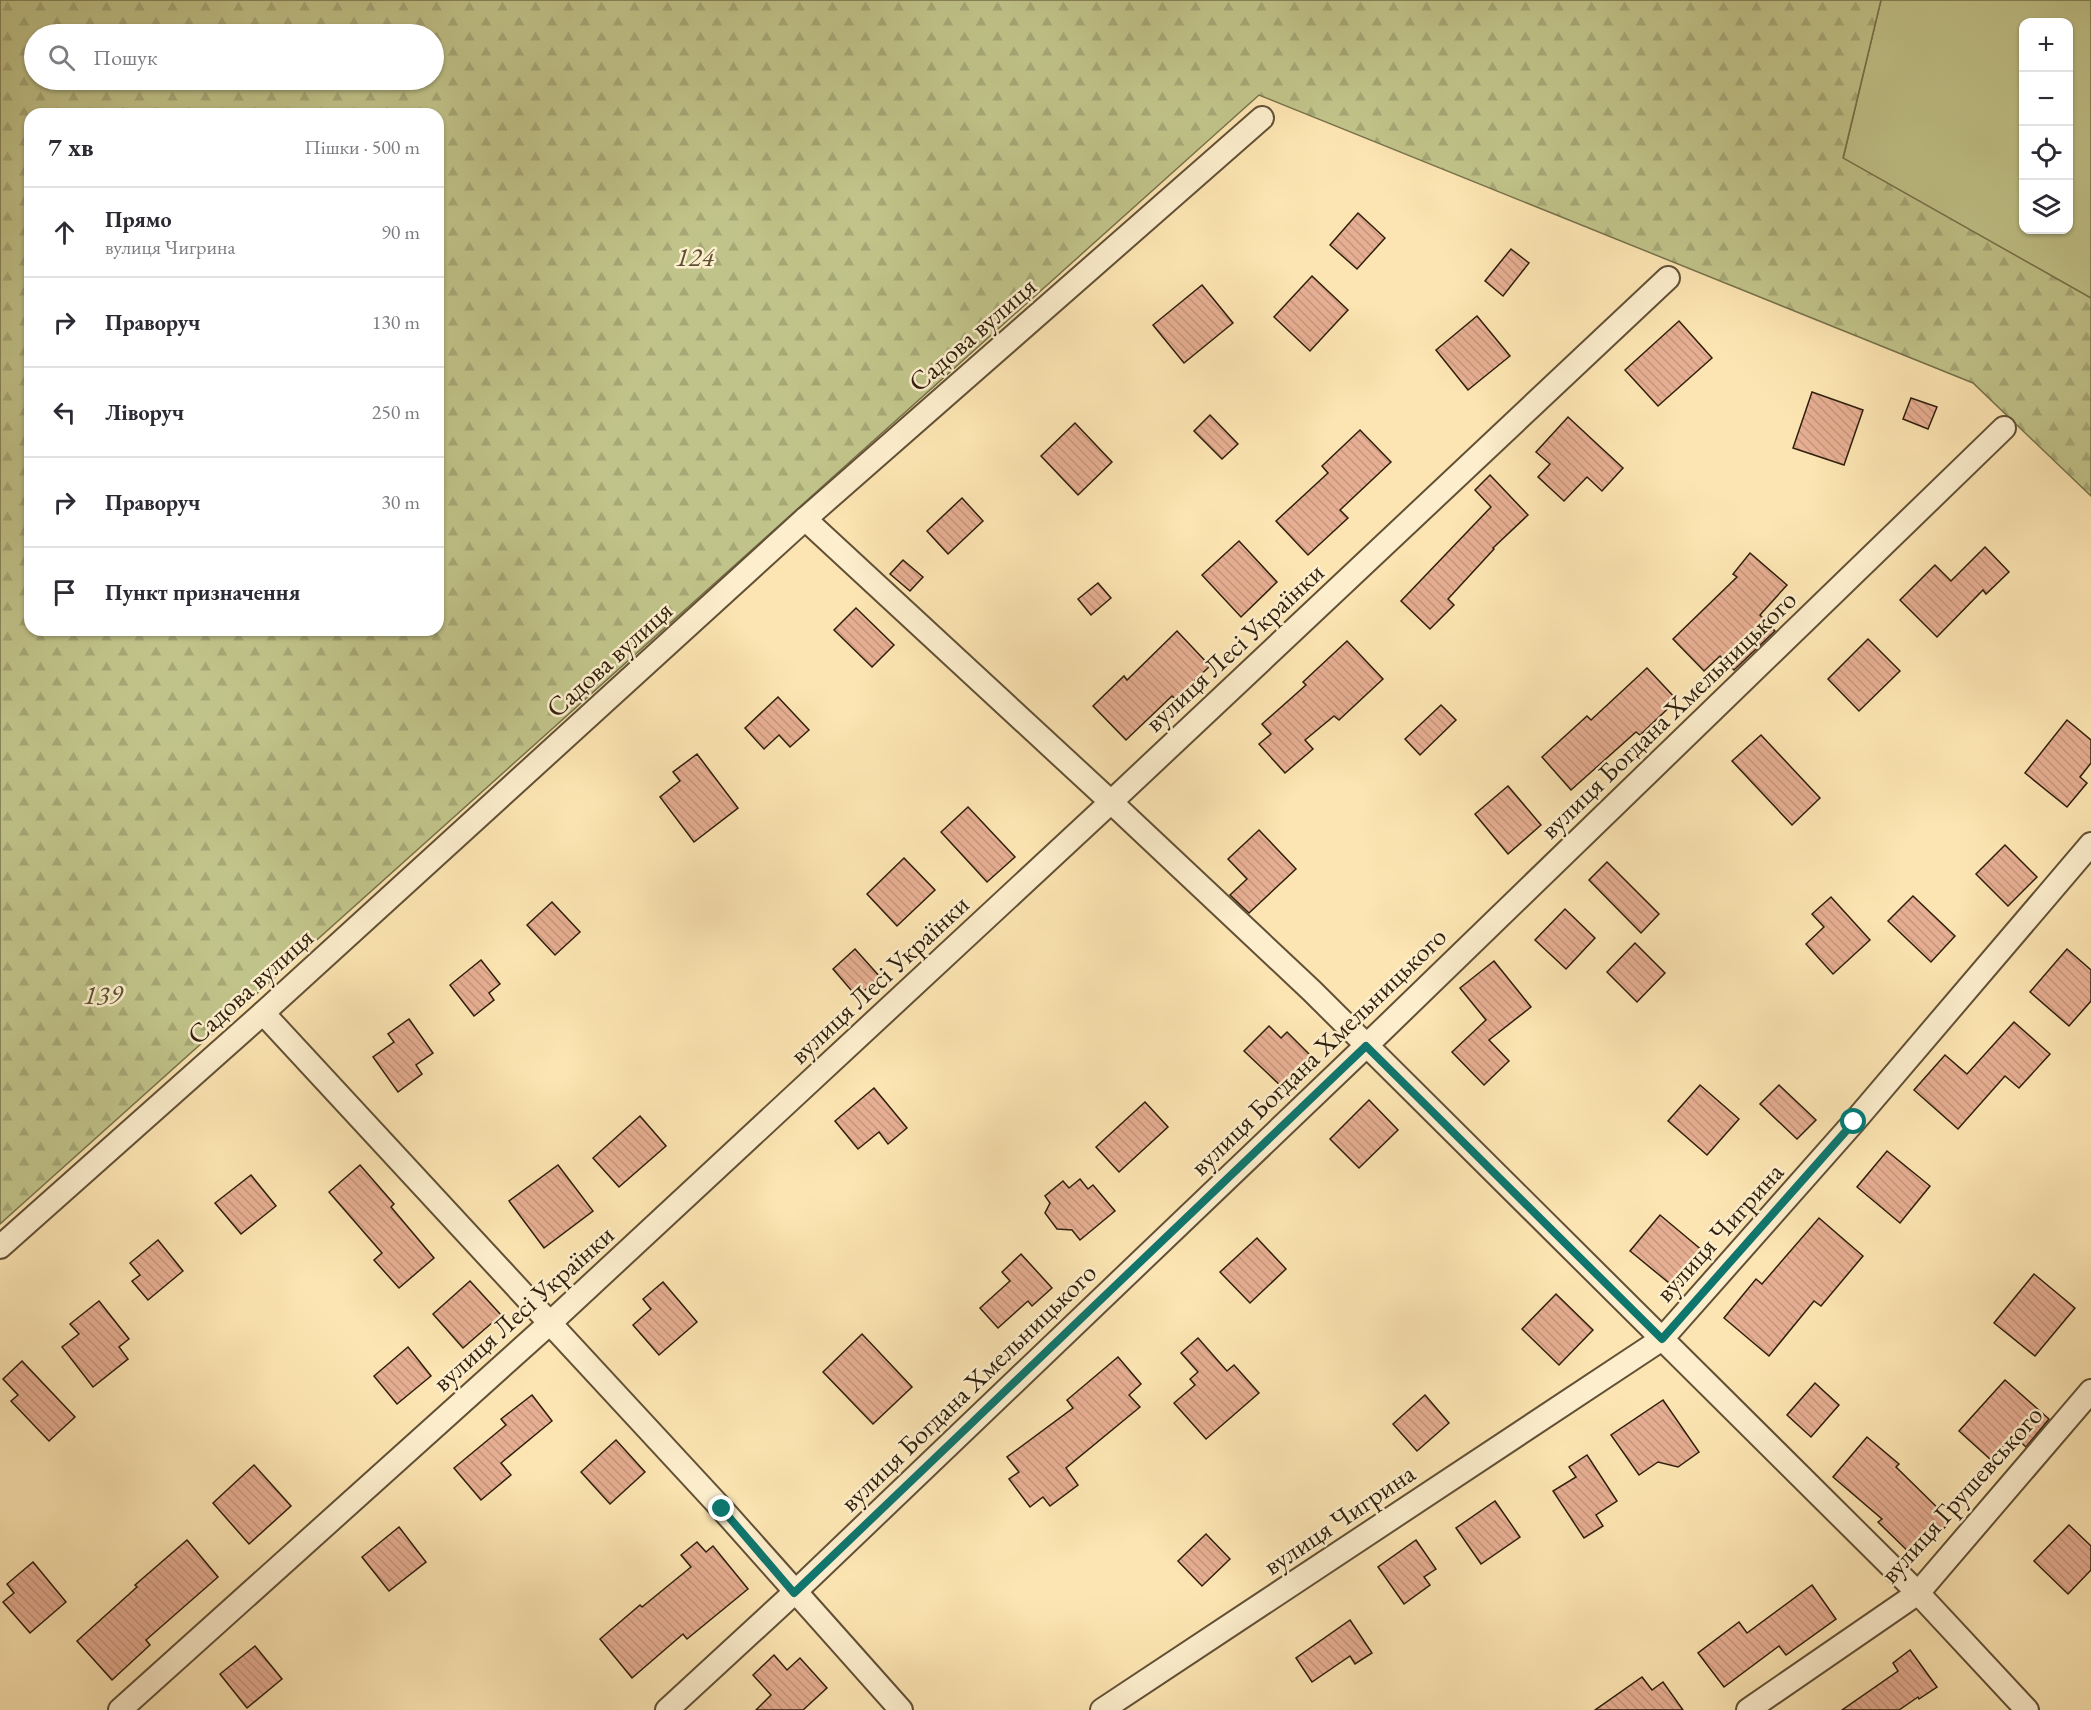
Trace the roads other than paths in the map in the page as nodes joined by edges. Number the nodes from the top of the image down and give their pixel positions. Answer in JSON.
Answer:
{"nodes":[{"id":1,"x":1262,"y":118,"type":"dead end"},
{"id":2,"x":1668,"y":278,"type":"dead end"},
{"id":3,"x":2004,"y":428,"type":"dead end"},
{"id":4,"x":805,"y":519,"type":"junction"},
{"id":5,"x":1111,"y":802,"type":"junction"},
{"id":6,"x":2091,"y":844,"type":"edge"},
{"id":7,"x":263,"y":1013,"type":"junction"},
{"id":8,"x":1366,"y":1046,"type":"junction"},
{"id":9,"x":0,"y":1247,"type":"edge"},
{"id":10,"x":550,"y":1323,"type":"junction"},
{"id":11,"x":1662,"y":1339,"type":"junction"},
{"id":12,"x":2091,"y":1391,"type":"edge"},
{"id":13,"x":794,"y":1593,"type":"junction"},
{"id":14,"x":1918,"y":1593,"type":"junction"},
{"id":15,"x":120,"y":1710,"type":"edge"},
{"id":16,"x":667,"y":1710,"type":"edge"},
{"id":17,"x":901,"y":1710,"type":"edge"},
{"id":18,"x":1102,"y":1710,"type":"edge"},
{"id":19,"x":1748,"y":1710,"type":"edge"},
{"id":20,"x":2027,"y":1710,"type":"edge"}],
"edges":[{"from":1,"to":4,"type":"street","name":"Садова вулиця"},
{"from":2,"to":5,"type":"street","name":"вулиця Лесі Українки"},
{"from":3,"to":8,"type":"street","name":"вулиця Богдана Хмельницького"},
{"from":4,"to":5,"type":"street"},
{"from":4,"to":7,"type":"street","name":"Садова вулиця"},
{"from":5,"to":8,"type":"street"},
{"from":5,"to":10,"type":"street","name":"вулиця Лесі Українки"},
{"from":6,"to":11,"type":"street","name":"вулиця Чигрина"},
{"from":7,"to":9,"type":"street","name":"Садова вулиця"},
{"from":7,"to":10,"type":"street"},
{"from":8,"to":11,"type":"street"},
{"from":8,"to":13,"type":"street","name":"вулиця Богдана Хмельницького"},
{"from":10,"to":13,"type":"street"},
{"from":10,"to":15,"type":"street","name":"вулиця Лесі Українки"},
{"from":11,"to":14,"type":"street"},
{"from":11,"to":18,"type":"street","name":"вулиця Чигрина"},
{"from":12,"to":14,"type":"street","name":"вулиця Грушевського"},
{"from":13,"to":16,"type":"street","name":"вулиця Богдана Хмельницького"},
{"from":13,"to":17,"type":"street"},
{"from":14,"to":19,"type":"street","name":"вулиця Грушевського"},
{"from":14,"to":20,"type":"street"}]}
